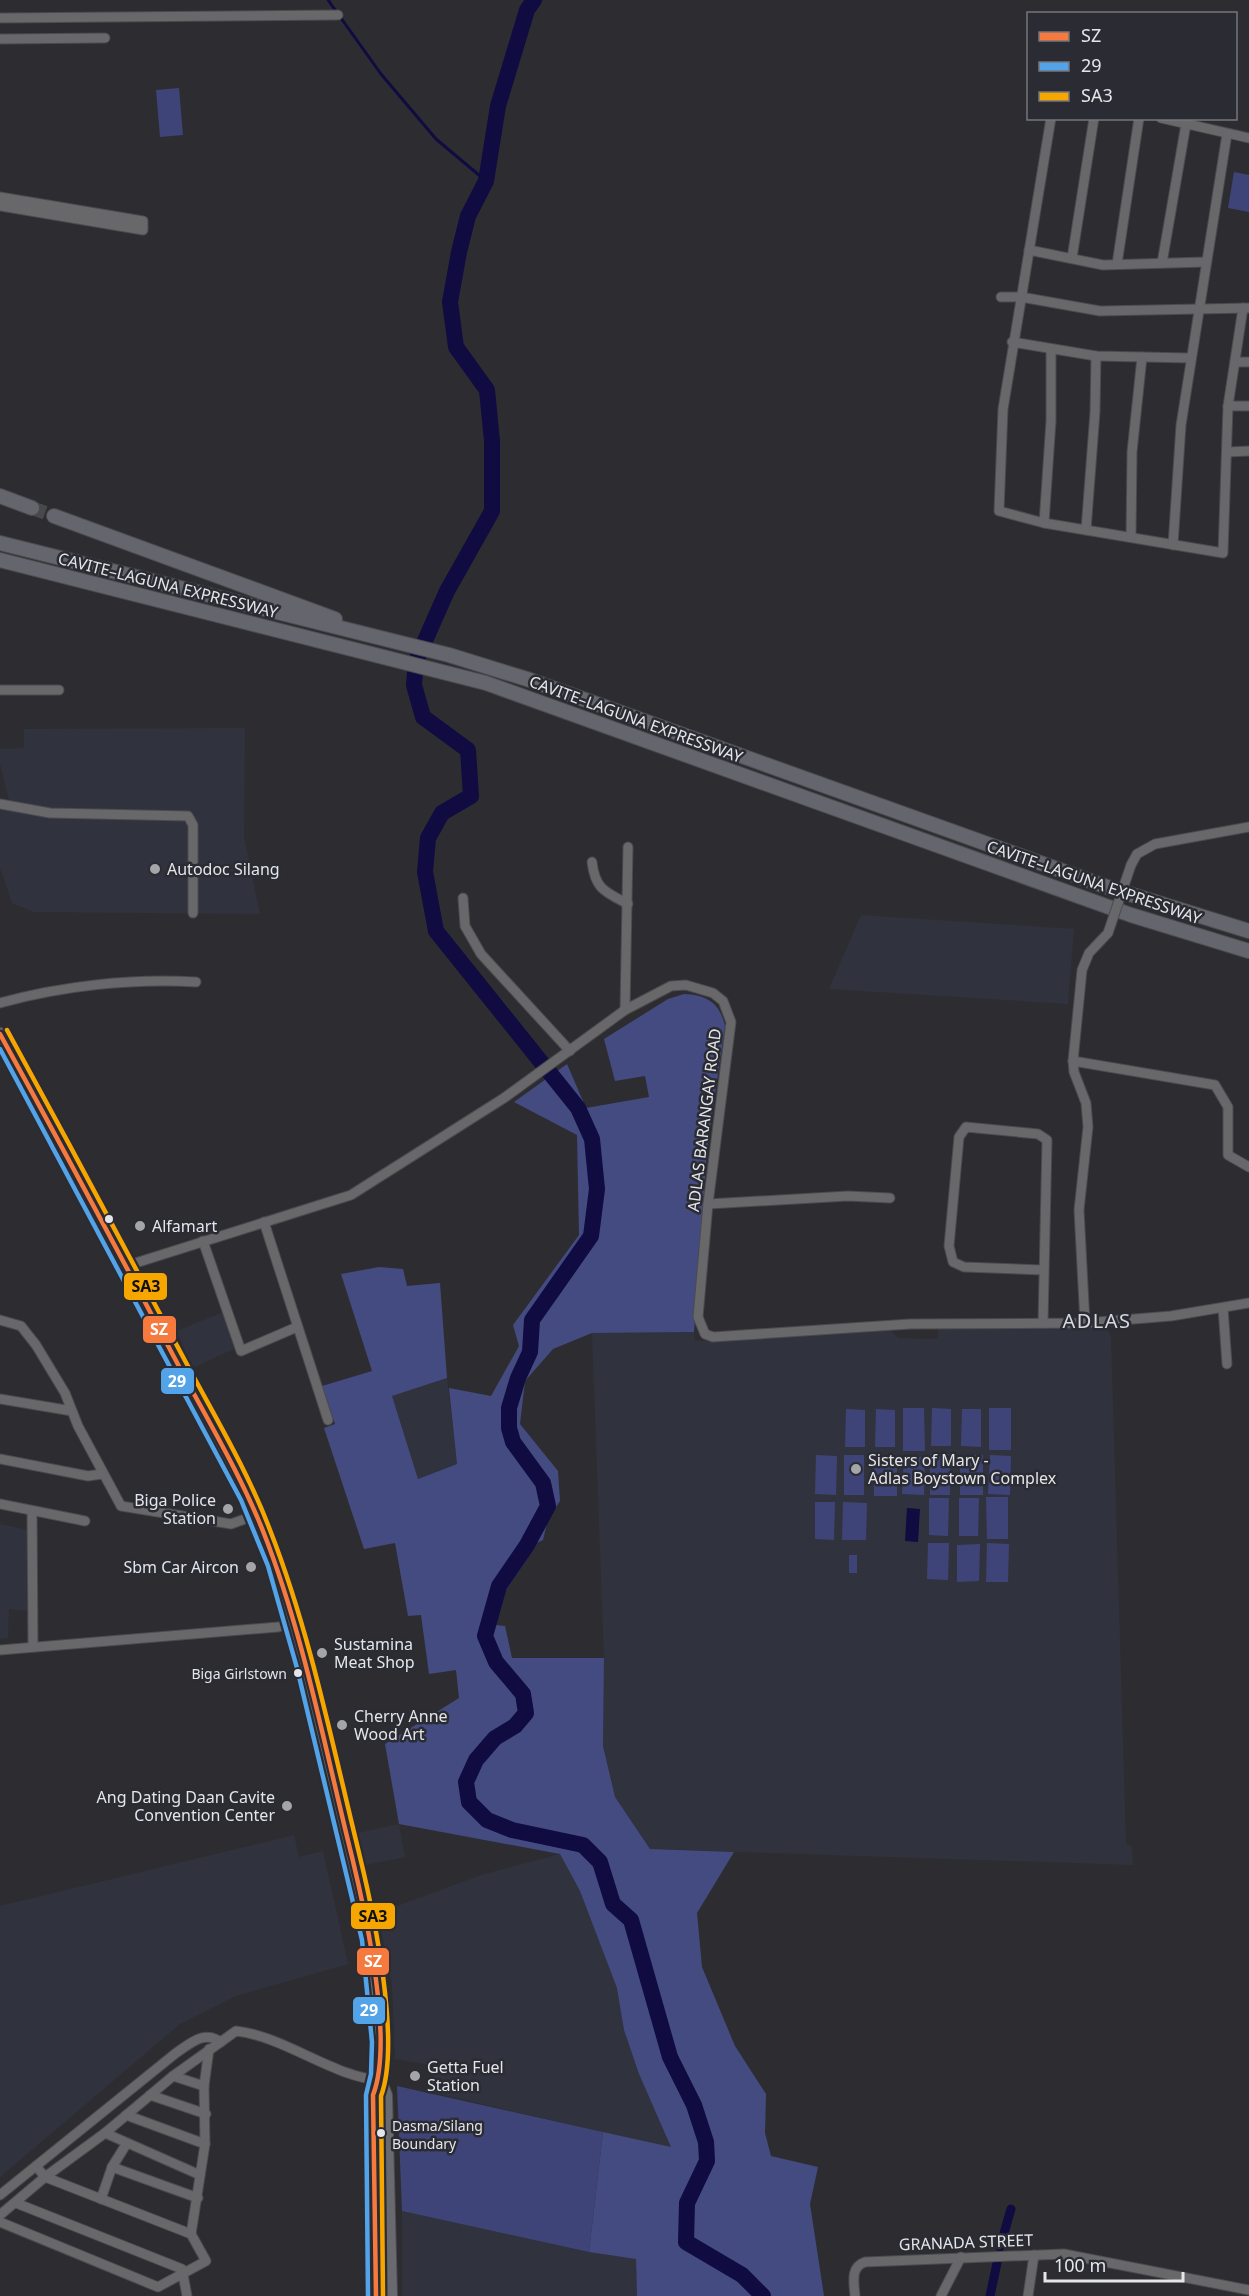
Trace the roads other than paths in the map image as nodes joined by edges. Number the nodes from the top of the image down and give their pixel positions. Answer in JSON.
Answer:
{"nodes":[{"id":1,"x":338,"y":15,"type":"dead end"},
{"id":2,"x":0,"y":18,"type":"edge"},
{"id":3,"x":105,"y":38,"type":"dead end"},
{"id":4,"x":0,"y":39,"type":"edge"},
{"id":5,"x":1051,"y":120,"type":"edge"},
{"id":6,"x":1094,"y":120,"type":"edge"},
{"id":7,"x":1138,"y":120,"type":"edge"},
{"id":8,"x":1169,"y":120,"type":"edge"},
{"id":9,"x":1186,"y":124,"type":"junction"},
{"id":10,"x":1227,"y":134,"type":"junction"},
{"id":11,"x":1249,"y":138,"type":"edge"},
{"id":12,"x":0,"y":197,"type":"edge"},
{"id":13,"x":0,"y":206,"type":"edge"},
{"id":14,"x":1029,"y":250,"type":"junction"},
{"id":15,"x":1072,"y":258,"type":"junction"},
{"id":16,"x":1206,"y":262,"type":"junction"},
{"id":17,"x":1162,"y":263,"type":"junction"},
{"id":18,"x":1117,"y":264,"type":"junction"},
{"id":19,"x":1001,"y":297,"type":"dead end"},
{"id":20,"x":1021,"y":297,"type":"junction"},
{"id":21,"x":1246,"y":308,"type":"edge"},
{"id":22,"x":1198,"y":309,"type":"junction"},
{"id":23,"x":1012,"y":342,"type":"junction"},
{"id":24,"x":1051,"y":351,"type":"junction"},
{"id":25,"x":1096,"y":356,"type":"junction"},
{"id":26,"x":1142,"y":357,"type":"junction"},
{"id":27,"x":1190,"y":358,"type":"junction"},
{"id":28,"x":1235,"y":362,"type":"junction"},
{"id":29,"x":1249,"y":362,"type":"edge"},
{"id":30,"x":1228,"y":406,"type":"junction"},
{"id":31,"x":1249,"y":406,"type":"edge"},
{"id":32,"x":1249,"y":451,"type":"edge"},
{"id":33,"x":1227,"y":452,"type":"junction"},
{"id":34,"x":0,"y":496,"type":"edge"},
{"id":35,"x":32,"y":508,"type":"tunnel mouth"},
{"id":36,"x":54,"y":516,"type":"tunnel mouth"},
{"id":37,"x":1044,"y":523,"type":"junction"},
{"id":38,"x":1086,"y":531,"type":"junction"},
{"id":39,"x":1131,"y":537,"type":"junction"},
{"id":40,"x":0,"y":543,"type":"edge"},
{"id":41,"x":1173,"y":545,"type":"junction"},
{"id":42,"x":0,"y":560,"type":"edge"},
{"id":43,"x":401,"y":644,"type":"junction"},
{"id":44,"x":0,"y":690,"type":"edge"},
{"id":45,"x":59,"y":690,"type":"dead end"},
{"id":46,"x":0,"y":804,"type":"edge"},
{"id":47,"x":1249,"y":827,"type":"edge"},
{"id":48,"x":628,"y":847,"type":"dead end"},
{"id":49,"x":592,"y":862,"type":"dead end"},
{"id":50,"x":463,"y":898,"type":"dead end"},
{"id":51,"x":628,"y":904,"type":"junction"},
{"id":52,"x":193,"y":913,"type":"dead end"},
{"id":53,"x":1249,"y":931,"type":"edge"},
{"id":54,"x":1249,"y":951,"type":"edge"},
{"id":55,"x":196,"y":982,"type":"dead end"},
{"id":56,"x":0,"y":1003,"type":"edge"},
{"id":57,"x":625,"y":1010,"type":"junction"},
{"id":58,"x":0,"y":1034,"type":"edge"},
{"id":59,"x":570,"y":1051,"type":"junction"},
{"id":60,"x":1073,"y":1061,"type":"junction"},
{"id":61,"x":1249,"y":1167,"type":"edge"},
{"id":62,"x":890,"y":1198,"type":"dead end"},
{"id":63,"x":708,"y":1204,"type":"junction"},
{"id":64,"x":264,"y":1222,"type":"junction"},
{"id":65,"x":203,"y":1241,"type":"junction"},
{"id":66,"x":126,"y":1266,"type":"junction"},
{"id":67,"x":1043,"y":1270,"type":"junction"},
{"id":68,"x":1249,"y":1304,"type":"edge"},
{"id":69,"x":1223,"y":1308,"type":"junction"},
{"id":70,"x":0,"y":1320,"type":"edge"},
{"id":71,"x":1043,"y":1323,"type":"junction"},
{"id":72,"x":1086,"y":1323,"type":"junction"},
{"id":73,"x":297,"y":1327,"type":"junction"},
{"id":74,"x":1227,"y":1364,"type":"dead end"},
{"id":75,"x":0,"y":1399,"type":"edge"},
{"id":76,"x":72,"y":1411,"type":"junction"},
{"id":77,"x":328,"y":1420,"type":"dead end"},
{"id":78,"x":0,"y":1459,"type":"edge"},
{"id":79,"x":102,"y":1474,"type":"junction"},
{"id":80,"x":0,"y":1504,"type":"edge"},
{"id":81,"x":32,"y":1511,"type":"junction"},
{"id":82,"x":256,"y":1515,"type":"junction"},
{"id":83,"x":85,"y":1521,"type":"dead end"},
{"id":84,"x":293,"y":1623,"type":"junction"},
{"id":85,"x":33,"y":1646,"type":"junction"},
{"id":86,"x":0,"y":1650,"type":"edge"},
{"id":87,"x":221,"y":2042,"type":"junction"},
{"id":88,"x":209,"y":2049,"type":"junction"},
{"id":89,"x":173,"y":2076,"type":"junction"},
{"id":90,"x":380,"y":2080,"type":"junction"},
{"id":91,"x":204,"y":2086,"type":"junction"},
{"id":92,"x":150,"y":2095,"type":"junction"},
{"id":93,"x":206,"y":2114,"type":"junction"},
{"id":94,"x":126,"y":2115,"type":"junction"},
{"id":95,"x":105,"y":2133,"type":"junction"},
{"id":96,"x":127,"y":2143,"type":"junction"},
{"id":97,"x":205,"y":2144,"type":"junction"},
{"id":98,"x":36,"y":2166,"type":"junction"},
{"id":99,"x":112,"y":2167,"type":"junction"},
{"id":100,"x":200,"y":2175,"type":"junction"},
{"id":101,"x":45,"y":2177,"type":"junction"},
{"id":102,"x":0,"y":2195,"type":"edge"},
{"id":103,"x":198,"y":2198,"type":"junction"},
{"id":104,"x":100,"y":2199,"type":"junction"},
{"id":105,"x":16,"y":2203,"type":"junction"},
{"id":106,"x":0,"y":2216,"type":"edge"},
{"id":107,"x":0,"y":2222,"type":"edge"},
{"id":108,"x":191,"y":2234,"type":"junction"},
{"id":109,"x":1034,"y":2255,"type":"junction"},
{"id":110,"x":961,"y":2257,"type":"junction"},
{"id":111,"x":183,"y":2274,"type":"junction"},
{"id":112,"x":1249,"y":2290,"type":"edge"},
{"id":113,"x":187,"y":2296,"type":"edge"},
{"id":114,"x":376,"y":2296,"type":"edge"},
{"id":115,"x":391,"y":2296,"type":"edge"},
{"id":116,"x":855,"y":2296,"type":"edge"},
{"id":117,"x":942,"y":2296,"type":"edge"},
{"id":118,"x":1028,"y":2296,"type":"edge"}],
"edges":[{"from":1,"to":2,"type":"street"},
{"from":3,"to":4,"type":"street"},
{"from":5,"to":14,"type":"street"},
{"from":6,"to":15,"type":"street"},
{"from":7,"to":18,"type":"street"},
{"from":8,"to":9,"type":"street"},
{"from":9,"to":10,"type":"street"},
{"from":9,"to":17,"type":"street"},
{"from":10,"to":11,"type":"street"},
{"from":10,"to":16,"type":"street"},
{"from":12,"to":13,"type":"street"},
{"from":14,"to":15,"type":"street"},
{"from":14,"to":20,"type":"street"},
{"from":15,"to":18,"type":"street"},
{"from":16,"to":17,"type":"street"},
{"from":16,"to":22,"type":"street"},
{"from":17,"to":18,"type":"street"},
{"from":19,"to":20,"type":"street"},
{"from":20,"to":22,"type":"street"},
{"from":20,"to":23,"type":"street"},
{"from":21,"to":22,"type":"street"},
{"from":21,"to":28,"type":"street"},
{"from":22,"to":27,"type":"street"},
{"from":23,"to":24,"type":"street"},
{"from":23,"to":37,"type":"street"},
{"from":24,"to":25,"type":"street"},
{"from":24,"to":37,"type":"street"},
{"from":25,"to":26,"type":"street"},
{"from":25,"to":38,"type":"street"},
{"from":26,"to":27,"type":"street"},
{"from":26,"to":39,"type":"street"},
{"from":27,"to":41,"type":"street"},
{"from":28,"to":29,"type":"street"},
{"from":28,"to":30,"type":"street"},
{"from":30,"to":31,"type":"street"},
{"from":30,"to":33,"type":"street"},
{"from":32,"to":33,"type":"street"},
{"from":33,"to":41,"type":"street"},
{"from":34,"to":35,"type":"highway"},
{"from":36,"to":43,"type":"highway"},
{"from":37,"to":38,"type":"street"},
{"from":38,"to":39,"type":"street"},
{"from":39,"to":41,"type":"street"},
{"from":40,"to":43,"type":"highway","name":"CAVITE–LAGUNA EXPRESSWAY"},
{"from":42,"to":54,"type":"highway","name":"CAVITE–LAGUNA EXPRESSWAY"},
{"from":43,"to":53,"type":"highway","name":"CAVITE–LAGUNA EXPRESSWAY"},
{"from":44,"to":45,"type":"street"},
{"from":46,"to":52,"type":"street"},
{"from":47,"to":60,"type":"street","bridge":true},
{"from":48,"to":51,"type":"street"},
{"from":49,"to":51,"type":"street"},
{"from":50,"to":59,"type":"street"},
{"from":51,"to":57,"type":"street"},
{"from":55,"to":56,"type":"street"},
{"from":57,"to":59,"type":"street","name":"ADLAS BARANGAY ROAD"},
{"from":57,"to":63,"type":"street","name":"ADLAS BARANGAY ROAD"},
{"from":58,"to":66,"type":"main road"},
{"from":59,"to":64,"type":"street","name":"ADLAS BARANGAY ROAD"},
{"from":60,"to":61,"type":"street"},
{"from":60,"to":72,"type":"street"},
{"from":62,"to":63,"type":"street"},
{"from":63,"to":71,"type":"street","name":"ADLAS BARANGAY ROAD"},
{"from":64,"to":65,"type":"street","name":"ADLAS BARANGAY ROAD"},
{"from":64,"to":73,"type":"street"},
{"from":65,"to":66,"type":"street","name":"ADLAS BARANGAY ROAD"},
{"from":65,"to":73,"type":"street"},
{"from":66,"to":82,"type":"main road"},
{"from":67,"to":67,"type":"street"},
{"from":67,"to":71,"type":"street"},
{"from":68,"to":69,"type":"street","name":"ADLAS BARANGAY ROAD"},
{"from":69,"to":72,"type":"street","name":"ADLAS BARANGAY ROAD"},
{"from":69,"to":74,"type":"street"},
{"from":70,"to":76,"type":"street"},
{"from":71,"to":72,"type":"street","name":"ADLAS BARANGAY ROAD"},
{"from":73,"to":77,"type":"street"},
{"from":75,"to":76,"type":"street"},
{"from":76,"to":79,"type":"street"},
{"from":78,"to":79,"type":"street"},
{"from":79,"to":82,"type":"street"},
{"from":80,"to":81,"type":"street"},
{"from":81,"to":83,"type":"street"},
{"from":81,"to":85,"type":"street"},
{"from":82,"to":84,"type":"main road"},
{"from":84,"to":85,"type":"street"},
{"from":84,"to":90,"type":"main road"},
{"from":85,"to":86,"type":"street"},
{"from":87,"to":88,"type":"street"},
{"from":87,"to":90,"type":"street"},
{"from":87,"to":98,"type":"street"},
{"from":88,"to":89,"type":"street"},
{"from":88,"to":91,"type":"street"},
{"from":89,"to":91,"type":"street"},
{"from":89,"to":92,"type":"street"},
{"from":90,"to":114,"type":"main road"},
{"from":90,"to":115,"type":"main road"},
{"from":91,"to":93,"type":"street"},
{"from":92,"to":93,"type":"street"},
{"from":92,"to":94,"type":"street"},
{"from":93,"to":97,"type":"street"},
{"from":94,"to":95,"type":"street"},
{"from":94,"to":97,"type":"street"},
{"from":95,"to":96,"type":"street"},
{"from":95,"to":101,"type":"street"},
{"from":96,"to":99,"type":"street"},
{"from":96,"to":100,"type":"street"},
{"from":97,"to":100,"type":"street"},
{"from":98,"to":101,"type":"street"},
{"from":98,"to":102,"type":"street"},
{"from":99,"to":103,"type":"street"},
{"from":99,"to":104,"type":"street"},
{"from":100,"to":103,"type":"street"},
{"from":101,"to":104,"type":"street"},
{"from":101,"to":105,"type":"street"},
{"from":103,"to":108,"type":"street"},
{"from":104,"to":108,"type":"street"},
{"from":105,"to":106,"type":"street"},
{"from":105,"to":111,"type":"street"},
{"from":107,"to":111,"type":"street"},
{"from":108,"to":111,"type":"street"},
{"from":109,"to":110,"type":"street","name":"GRANADA STREET"},
{"from":109,"to":112,"type":"street","name":"GRANADA STREET"},
{"from":109,"to":118,"type":"street"},
{"from":110,"to":116,"type":"street","name":"GRANADA STREET"},
{"from":110,"to":117,"type":"street"},
{"from":111,"to":113,"type":"street"}]}
